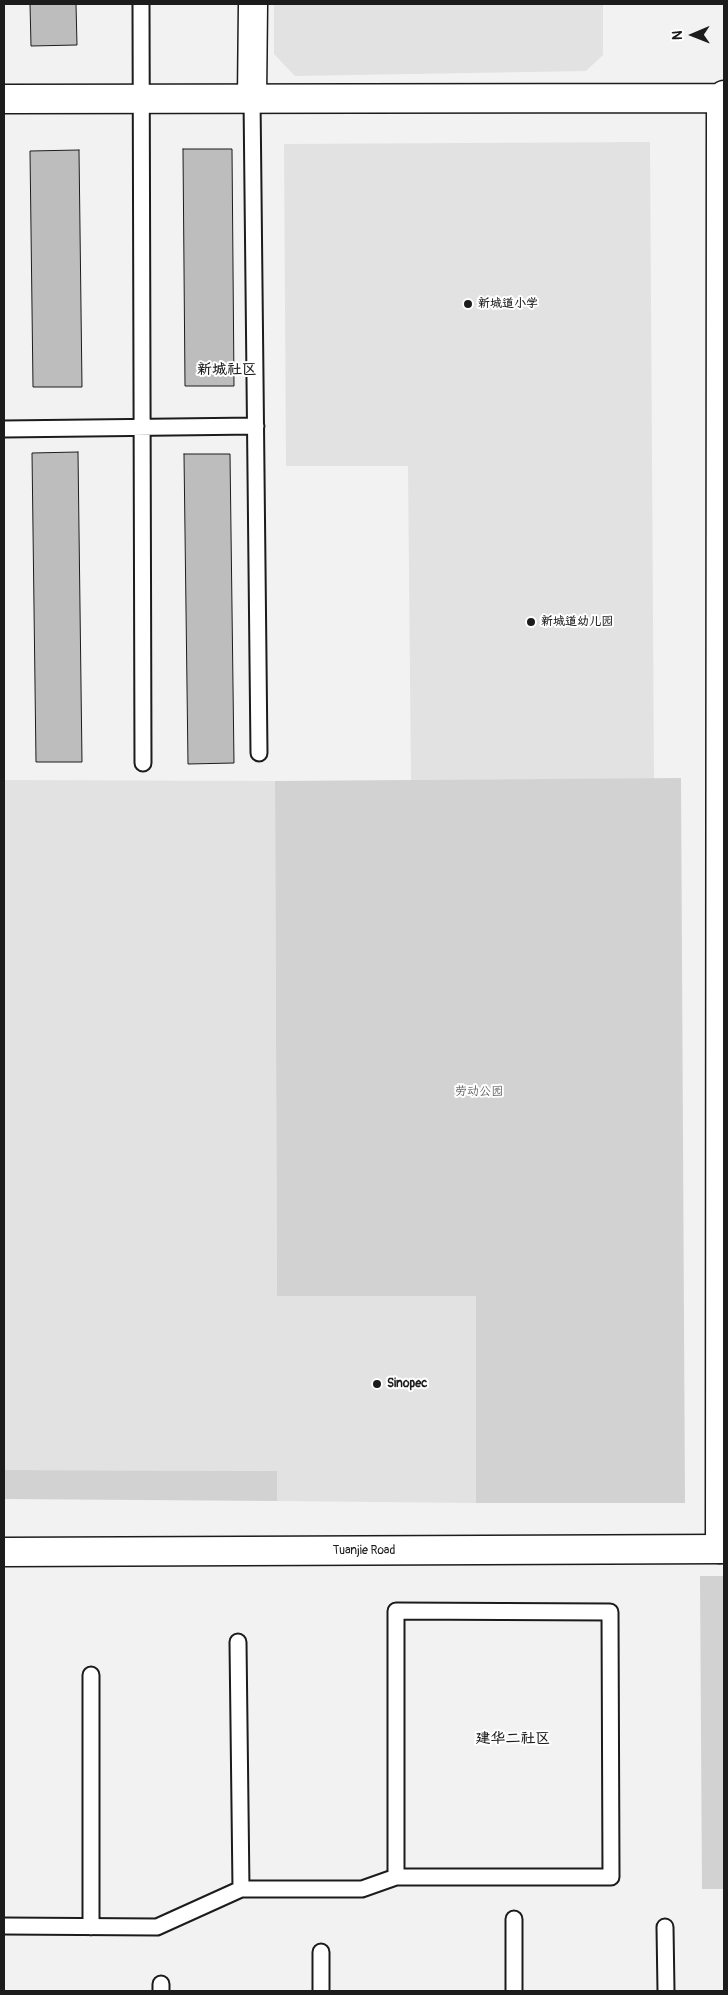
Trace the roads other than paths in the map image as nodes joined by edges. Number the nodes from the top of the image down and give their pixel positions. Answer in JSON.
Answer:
{"nodes":[{"id":1,"x":142,"y":4,"type":"edge"},
{"id":2,"x":252,"y":4,"type":"edge"},
{"id":3,"x":723,"y":96,"type":"edge"},
{"id":4,"x":4,"y":98,"type":"edge"},
{"id":5,"x":142,"y":98,"type":"junction"},
{"id":6,"x":252,"y":98,"type":"junction"},
{"id":7,"x":723,"y":309,"type":"edge"},
{"id":8,"x":256,"y":426,"type":"junction"},
{"id":9,"x":142,"y":427,"type":"junction"},
{"id":10,"x":4,"y":429,"type":"edge"},
{"id":11,"x":723,"y":658,"type":"edge"},
{"id":12,"x":258,"y":753,"type":"dead end"},
{"id":13,"x":143,"y":763,"type":"dead end"},
{"id":14,"x":722,"y":1030,"type":"edge"},
{"id":15,"x":722,"y":1549,"type":"edge"},
{"id":16,"x":4,"y":1552,"type":"edge"},
{"id":17,"x":238,"y":1642,"type":"dead end"},
{"id":18,"x":91,"y":1676,"type":"dead end"},
{"id":19,"x":396,"y":1877,"type":"junction"},
{"id":20,"x":241,"y":1889,"type":"junction"},
{"id":21,"x":514,"y":1919,"type":"dead end"},
{"id":22,"x":4,"y":1926,"type":"edge"},
{"id":23,"x":91,"y":1927,"type":"junction"},
{"id":24,"x":665,"y":1927,"type":"dead end"},
{"id":25,"x":321,"y":1952,"type":"dead end"},
{"id":26,"x":321,"y":1991,"type":"edge"},
{"id":27,"x":514,"y":1991,"type":"edge"},
{"id":28,"x":666,"y":1991,"type":"edge"}],
"edges":[{"from":1,"to":5,"type":"lane"},
{"from":2,"to":6,"type":"street"},
{"from":3,"to":6,"type":"street"},
{"from":3,"to":7,"type":"street"},
{"from":4,"to":5,"type":"street"},
{"from":5,"to":6,"type":"street"},
{"from":5,"to":9,"type":"lane"},
{"from":6,"to":8,"type":"lane"},
{"from":7,"to":11,"type":"street"},
{"from":8,"to":9,"type":"lane"},
{"from":8,"to":12,"type":"lane"},
{"from":9,"to":10,"type":"lane"},
{"from":9,"to":13,"type":"lane"},
{"from":11,"to":14,"type":"street"},
{"from":14,"to":15,"type":"street"},
{"from":15,"to":16,"type":"street","name":"Tuanjie Road"},
{"from":17,"to":20,"type":"lane"},
{"from":18,"to":23,"type":"lane"},
{"from":19,"to":19,"type":"lane"},
{"from":19,"to":20,"type":"lane"},
{"from":20,"to":23,"type":"lane"},
{"from":21,"to":27,"type":"lane"},
{"from":22,"to":23,"type":"lane"},
{"from":24,"to":28,"type":"lane"},
{"from":25,"to":26,"type":"lane"}]}
